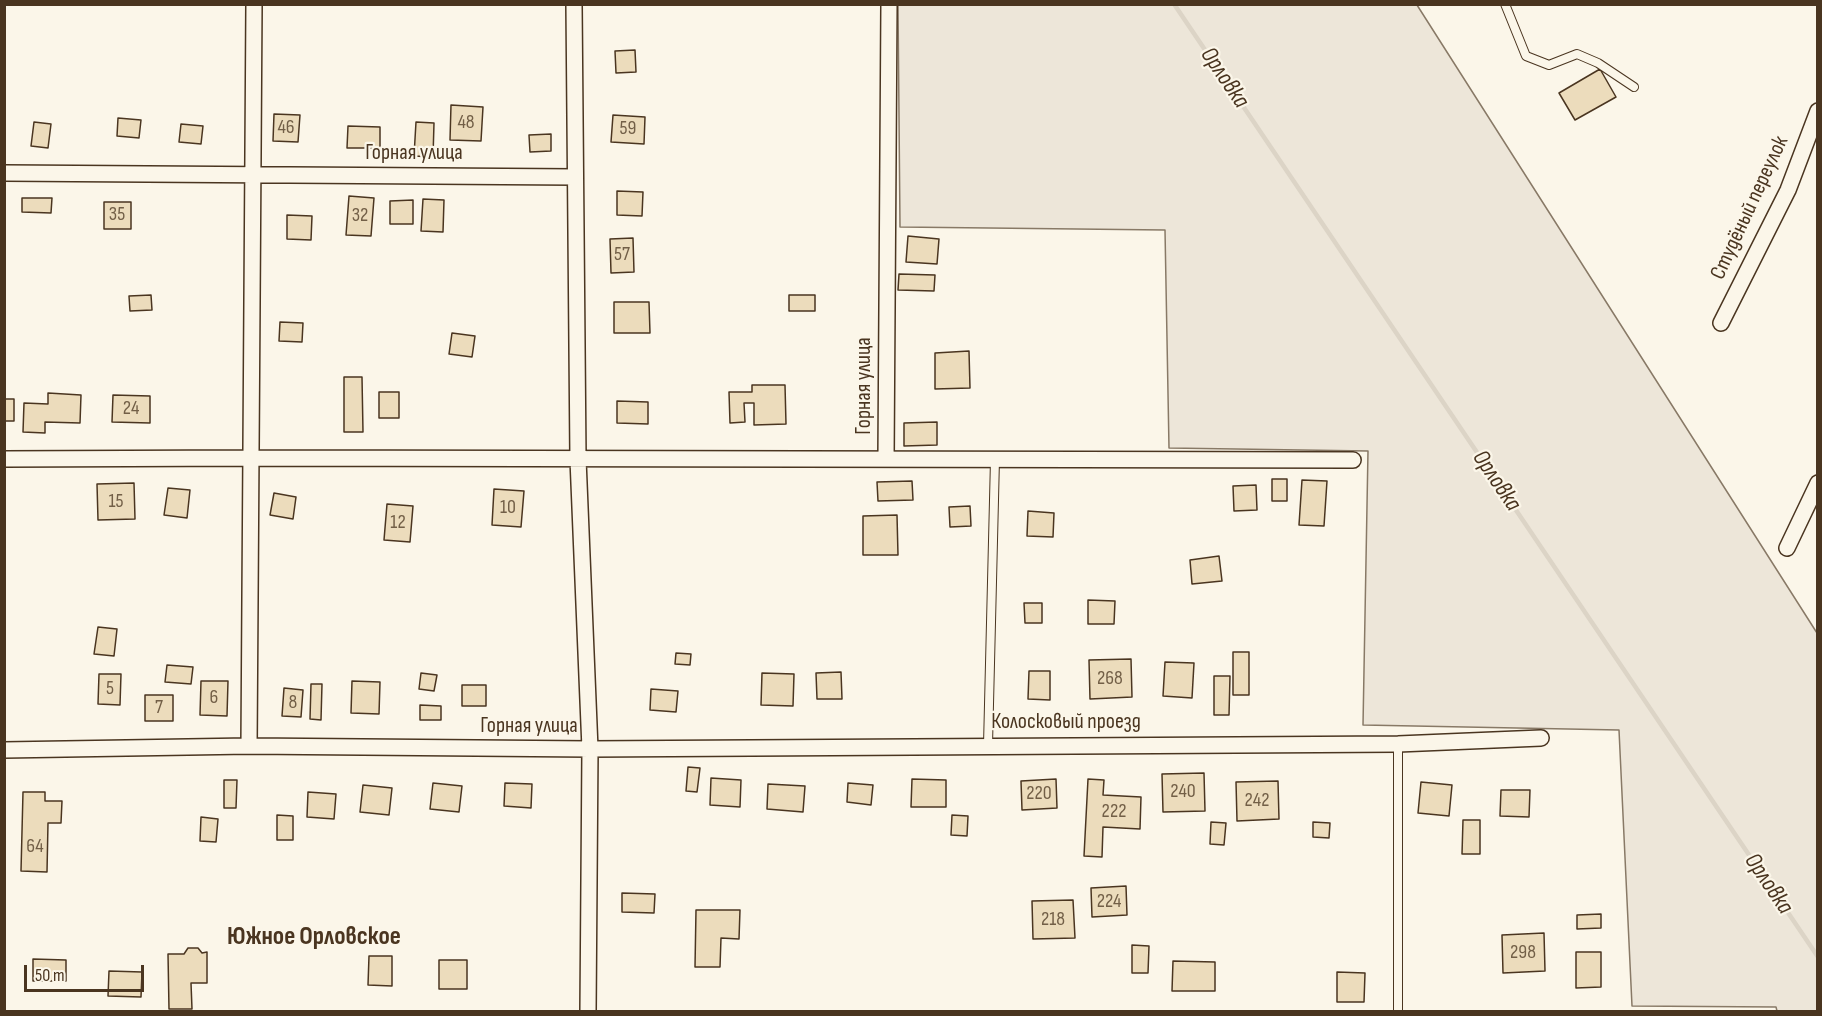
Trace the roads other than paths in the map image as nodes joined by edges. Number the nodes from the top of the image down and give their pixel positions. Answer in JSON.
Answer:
{"nodes":[{"id":1,"x":254,"y":4,"type":"edge"},
{"id":2,"x":574,"y":4,"type":"edge"},
{"id":3,"x":889,"y":4,"type":"edge"},
{"id":4,"x":1505,"y":4,"type":"edge"},
{"id":5,"x":1634,"y":87,"type":"dead end"},
{"id":6,"x":1818,"y":111,"type":"edge"},
{"id":7,"x":4,"y":173,"type":"edge"},
{"id":8,"x":253,"y":175,"type":"junction"},
{"id":9,"x":575,"y":177,"type":"junction"},
{"id":10,"x":1721,"y":323,"type":"dead end"},
{"id":11,"x":251,"y":458,"type":"junction"},
{"id":12,"x":4,"y":459,"type":"edge"},
{"id":13,"x":578,"y":459,"type":"junction"},
{"id":14,"x":886,"y":459,"type":"junction"},
{"id":15,"x":995,"y":459,"type":"junction"},
{"id":16,"x":1353,"y":460,"type":"dead end"},
{"id":17,"x":1818,"y":483,"type":"edge"},
{"id":18,"x":1787,"y":548,"type":"dead end"},
{"id":19,"x":1541,"y":738,"type":"dead end"},
{"id":20,"x":1398,"y":744,"type":"junction"},
{"id":21,"x":988,"y":745,"type":"junction"},
{"id":22,"x":249,"y":746,"type":"junction"},
{"id":23,"x":590,"y":748,"type":"junction"},
{"id":24,"x":4,"y":750,"type":"edge"},
{"id":25,"x":588,"y":1011,"type":"edge"},
{"id":26,"x":1398,"y":1011,"type":"edge"}],
"edges":[{"from":1,"to":8,"type":"street"},
{"from":2,"to":9,"type":"street","name":"Горная улица"},
{"from":3,"to":14,"type":"street","name":"Горная улица"},
{"from":4,"to":5,"type":"lane"},
{"from":6,"to":10,"type":"street","name":"Студёный переулок"},
{"from":7,"to":8,"type":"street","name":"Горная улица"},
{"from":8,"to":9,"type":"street","name":"Горная улица"},
{"from":8,"to":11,"type":"street"},
{"from":9,"to":13,"type":"street","name":"Горная улица"},
{"from":11,"to":12,"type":"street","name":"Горная улица"},
{"from":11,"to":13,"type":"street","name":"Горная улица"},
{"from":11,"to":22,"type":"street"},
{"from":13,"to":14,"type":"street","name":"Горная улица"},
{"from":13,"to":23,"type":"street","name":"Горная улица"},
{"from":14,"to":15,"type":"street"},
{"from":15,"to":16,"type":"street"},
{"from":15,"to":21,"type":"lane"},
{"from":17,"to":18,"type":"street"},
{"from":19,"to":20,"type":"street","name":"Колосковый проезд"},
{"from":20,"to":21,"type":"street","name":"Колосковый проезд"},
{"from":20,"to":26,"type":"lane"},
{"from":21,"to":23,"type":"street","name":"Колосковый проезд"},
{"from":22,"to":23,"type":"street","name":"Горная улица"},
{"from":22,"to":24,"type":"street","name":"Горная улица"},
{"from":23,"to":25,"type":"street"}]}
